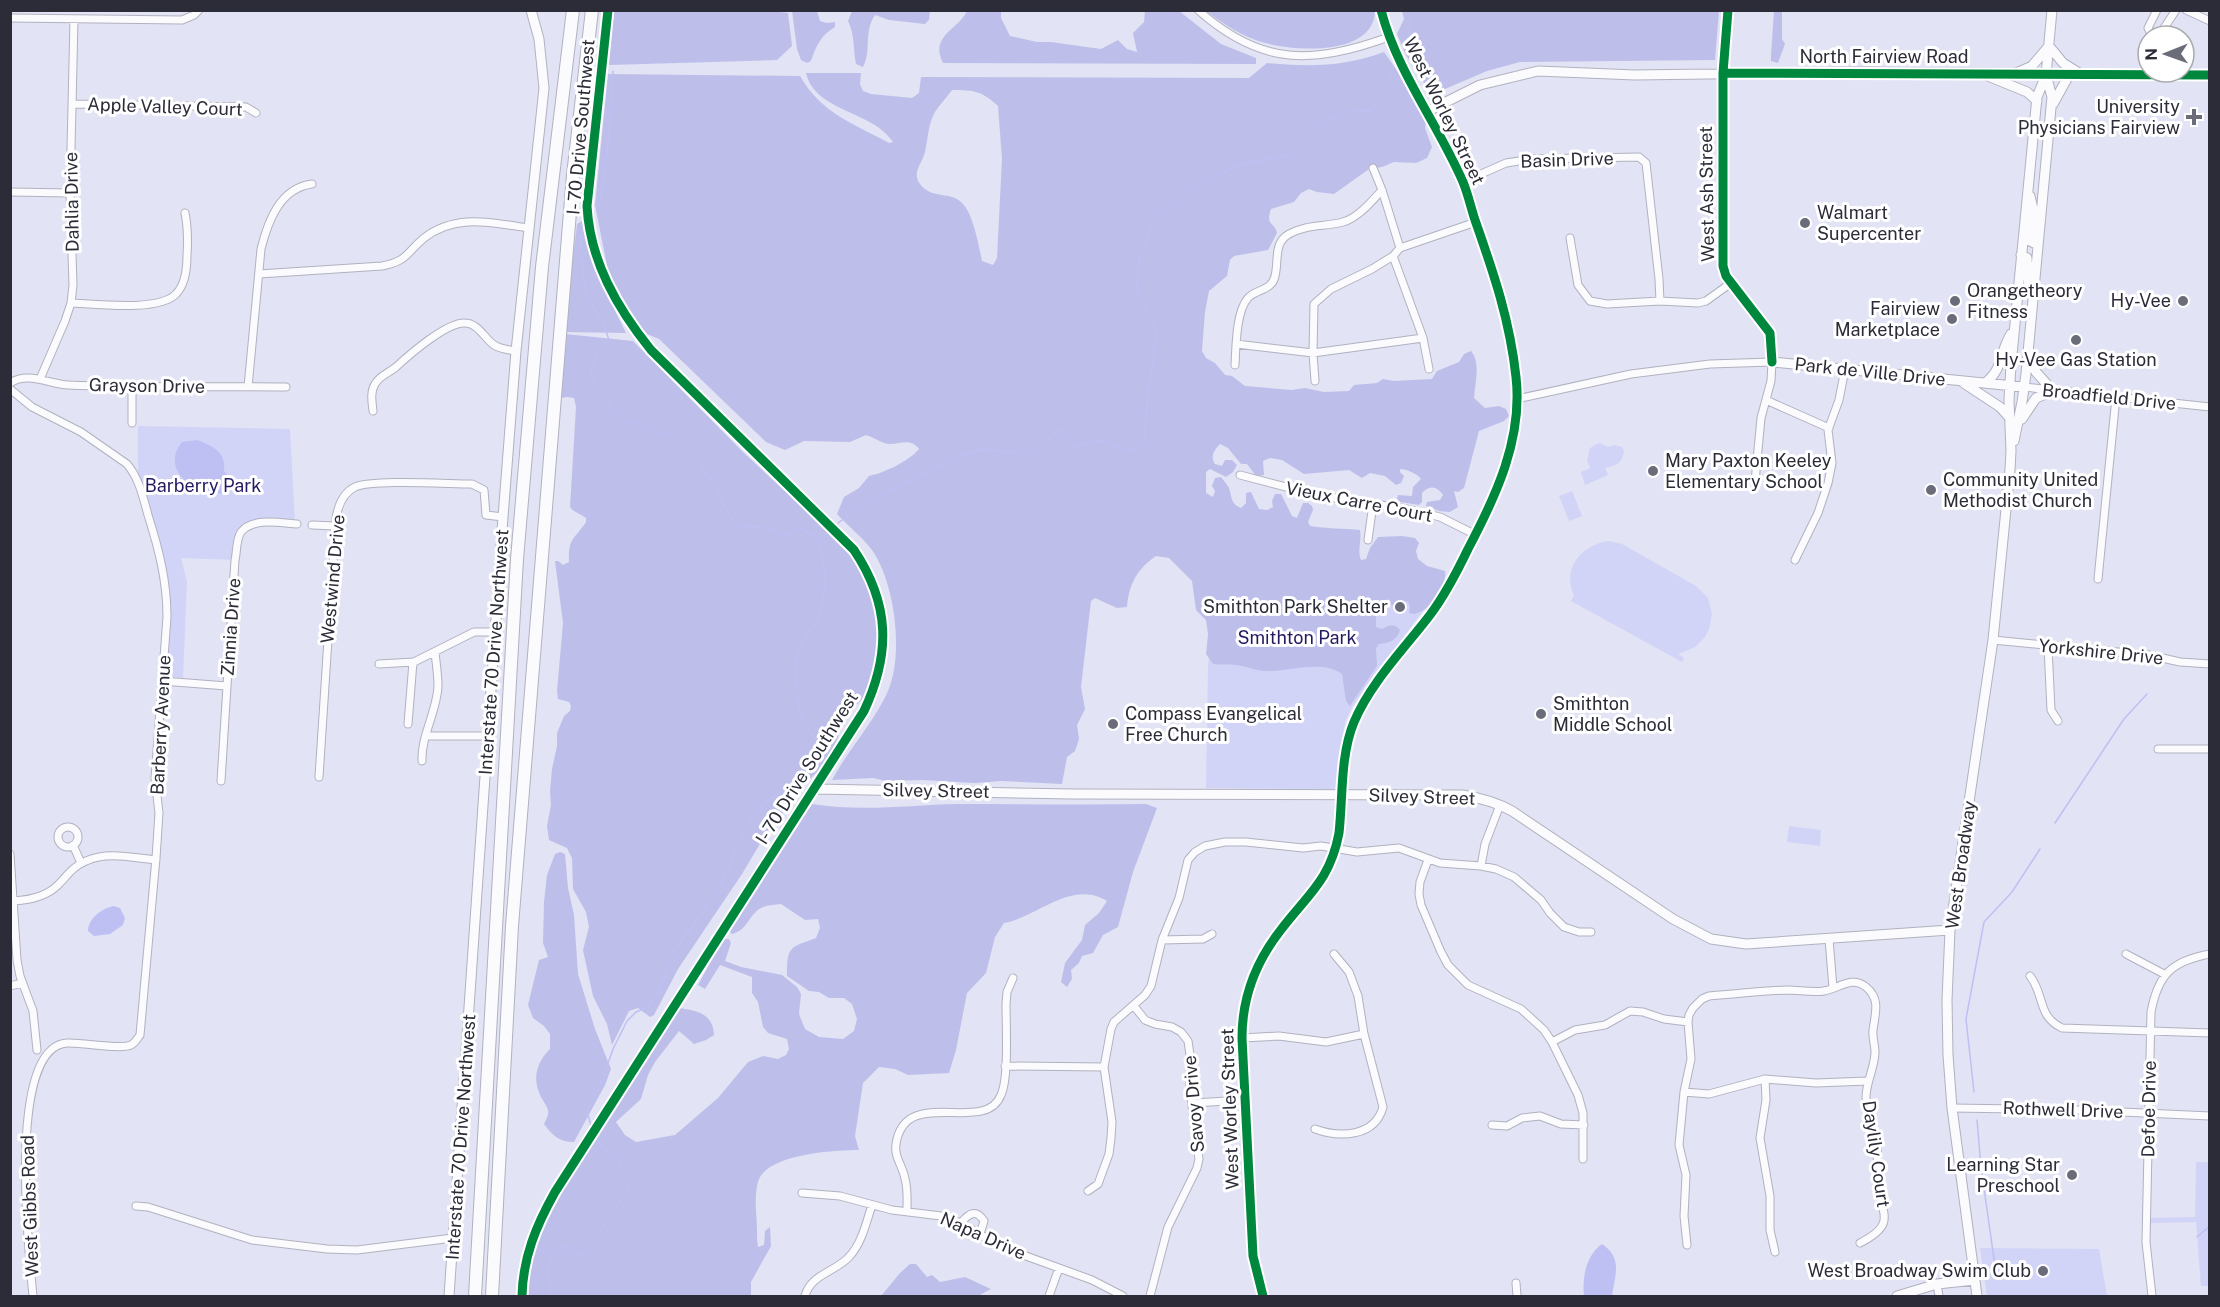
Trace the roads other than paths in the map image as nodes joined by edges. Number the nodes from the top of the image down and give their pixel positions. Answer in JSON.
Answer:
{"nodes":[{"id":1,"x":199,"y":10,"type":"edge"},
{"id":2,"x":531,"y":10,"type":"edge"},
{"id":3,"x":573,"y":10,"type":"edge"},
{"id":4,"x":592,"y":10,"type":"edge"},
{"id":5,"x":608,"y":10,"type":"edge"},
{"id":6,"x":1198,"y":10,"type":"edge"},
{"id":7,"x":1381,"y":10,"type":"edge"},
{"id":8,"x":1728,"y":10,"type":"edge"},
{"id":9,"x":2052,"y":10,"type":"edge"},
{"id":10,"x":2157,"y":10,"type":"edge"},
{"id":11,"x":2176,"y":10,"type":"edge"},
{"id":12,"x":2186,"y":10,"type":"edge"},
{"id":13,"x":10,"y":18,"type":"edge"},
{"id":14,"x":74,"y":19,"type":"junction"},
{"id":15,"x":2210,"y":21,"type":"edge"},
{"id":16,"x":1389,"y":37,"type":"junction"},
{"id":17,"x":2049,"y":46,"type":"junction"},
{"id":18,"x":1723,"y":73,"type":"junction"},
{"id":19,"x":1983,"y":74,"type":"junction"},
{"id":20,"x":2014,"y":74,"type":"junction"},
{"id":21,"x":2046,"y":75,"type":"junction"},
{"id":22,"x":2069,"y":75,"type":"junction"},
{"id":23,"x":2082,"y":75,"type":"junction"},
{"id":24,"x":2210,"y":75,"type":"edge"},
{"id":25,"x":2037,"y":101,"type":"junction"},
{"id":26,"x":73,"y":104,"type":"junction"},
{"id":27,"x":2050,"y":109,"type":"junction"},
{"id":28,"x":1426,"y":112,"type":"junction"},
{"id":29,"x":256,"y":113,"type":"dead end"},
{"id":30,"x":1373,"y":168,"type":"dead end"},
{"id":31,"x":1463,"y":182,"type":"junction"},
{"id":32,"x":312,"y":184,"type":"dead end"},
{"id":33,"x":2028,"y":188,"type":"junction"},
{"id":34,"x":1382,"y":190,"type":"junction"},
{"id":35,"x":10,"y":192,"type":"edge"},
{"id":36,"x":70,"y":193,"type":"junction"},
{"id":37,"x":185,"y":213,"type":"dead end"},
{"id":38,"x":1476,"y":222,"type":"junction"},
{"id":39,"x":529,"y":228,"type":"junction"},
{"id":40,"x":1570,"y":238,"type":"dead end"},
{"id":41,"x":2038,"y":245,"type":"junction"},
{"id":42,"x":1400,"y":248,"type":"junction"},
{"id":43,"x":2021,"y":255,"type":"junction"},
{"id":44,"x":1393,"y":256,"type":"junction"},
{"id":45,"x":259,"y":274,"type":"junction"},
{"id":46,"x":1731,"y":283,"type":"junction"},
{"id":47,"x":1660,"y":301,"type":"junction"},
{"id":48,"x":71,"y":303,"type":"junction"},
{"id":49,"x":2031,"y":306,"type":"junction"},
{"id":50,"x":2014,"y":329,"type":"junction"},
{"id":51,"x":1423,"y":338,"type":"junction"},
{"id":52,"x":1236,"y":344,"type":"junction"},
{"id":53,"x":516,"y":351,"type":"junction"},
{"id":54,"x":1313,"y":353,"type":"junction"},
{"id":55,"x":2027,"y":357,"type":"junction"},
{"id":56,"x":1772,"y":362,"type":"junction"},
{"id":57,"x":1235,"y":365,"type":"dead end"},
{"id":58,"x":1429,"y":369,"type":"dead end"},
{"id":59,"x":1845,"y":369,"type":"junction"},
{"id":60,"x":40,"y":379,"type":"junction"},
{"id":61,"x":1315,"y":381,"type":"dead end"},
{"id":62,"x":1962,"y":382,"type":"junction"},
{"id":63,"x":10,"y":383,"type":"edge"},
{"id":64,"x":1985,"y":383,"type":"junction"},
{"id":65,"x":2009,"y":385,"type":"junction"},
{"id":66,"x":132,"y":386,"type":"junction"},
{"id":67,"x":248,"y":387,"type":"junction"},
{"id":68,"x":286,"y":387,"type":"dead end"},
{"id":69,"x":2024,"y":387,"type":"junction"},
{"id":70,"x":10,"y":389,"type":"edge"},
{"id":71,"x":2053,"y":391,"type":"junction"},
{"id":72,"x":2116,"y":397,"type":"junction"},
{"id":73,"x":1517,"y":399,"type":"junction"},
{"id":74,"x":1766,"y":399,"type":"junction"},
{"id":75,"x":2210,"y":407,"type":"edge"},
{"id":76,"x":373,"y":411,"type":"dead end"},
{"id":77,"x":2008,"y":417,"type":"junction"},
{"id":78,"x":132,"y":423,"type":"dead end"},
{"id":79,"x":2018,"y":426,"type":"junction"},
{"id":80,"x":1829,"y":428,"type":"junction"},
{"id":81,"x":2011,"y":451,"type":"junction"},
{"id":82,"x":1240,"y":475,"type":"dead end"},
{"id":83,"x":1755,"y":482,"type":"dead end"},
{"id":84,"x":1373,"y":504,"type":"junction"},
{"id":85,"x":502,"y":517,"type":"junction"},
{"id":86,"x":297,"y":524,"type":"dead end"},
{"id":87,"x":312,"y":525,"type":"dead end"},
{"id":88,"x":335,"y":526,"type":"junction"},
{"id":89,"x":1476,"y":535,"type":"junction"},
{"id":90,"x":1368,"y":540,"type":"dead end"},
{"id":91,"x":1795,"y":560,"type":"dead end"},
{"id":92,"x":2098,"y":579,"type":"dead end"},
{"id":93,"x":495,"y":632,"type":"junction"},
{"id":94,"x":1993,"y":640,"type":"junction"},
{"id":95,"x":2048,"y":647,"type":"junction"},
{"id":96,"x":435,"y":652,"type":"junction"},
{"id":97,"x":413,"y":662,"type":"junction"},
{"id":98,"x":379,"y":664,"type":"dead end"},
{"id":99,"x":2210,"y":664,"type":"edge"},
{"id":100,"x":162,"y":681,"type":"junction"},
{"id":101,"x":227,"y":686,"type":"junction"},
{"id":102,"x":2058,"y":721,"type":"dead end"},
{"id":103,"x":408,"y":724,"type":"dead end"},
{"id":104,"x":426,"y":736,"type":"junction"},
{"id":105,"x":488,"y":736,"type":"junction"},
{"id":106,"x":2158,"y":749,"type":"dead end"},
{"id":107,"x":2210,"y":749,"type":"edge"},
{"id":108,"x":422,"y":761,"type":"dead end"},
{"id":109,"x":320,"y":777,"type":"dead end"},
{"id":110,"x":221,"y":781,"type":"dead end"},
{"id":111,"x":816,"y":789,"type":"junction"},
{"id":112,"x":1342,"y":794,"type":"junction"},
{"id":113,"x":1500,"y":804,"type":"junction"},
{"id":114,"x":73,"y":845,"type":"dead end"},
{"id":115,"x":1337,"y":848,"type":"junction"},
{"id":116,"x":10,"y":854,"type":"edge"},
{"id":117,"x":156,"y":860,"type":"junction"},
{"id":118,"x":1428,"y":860,"type":"junction"},
{"id":119,"x":81,"y":863,"type":"junction"},
{"id":120,"x":1481,"y":866,"type":"junction"},
{"id":121,"x":14,"y":901,"type":"junction"},
{"id":122,"x":1950,"y":930,"type":"junction"},
{"id":123,"x":1591,"y":932,"type":"dead end"},
{"id":124,"x":1212,"y":934,"type":"dead end"},
{"id":125,"x":1829,"y":939,"type":"junction"},
{"id":126,"x":1162,"y":940,"type":"junction"},
{"id":127,"x":1334,"y":954,"type":"dead end"},
{"id":128,"x":2126,"y":954,"type":"dead end"},
{"id":129,"x":2210,"y":954,"type":"edge"},
{"id":130,"x":2164,"y":974,"type":"junction"},
{"id":131,"x":2030,"y":976,"type":"dead end"},
{"id":132,"x":1013,"y":978,"type":"dead end"},
{"id":133,"x":22,"y":983,"type":"junction"},
{"id":134,"x":10,"y":986,"type":"edge"},
{"id":135,"x":1833,"y":988,"type":"junction"},
{"id":136,"x":1134,"y":1006,"type":"junction"},
{"id":137,"x":1688,"y":1022,"type":"junction"},
{"id":138,"x":2151,"y":1031,"type":"junction"},
{"id":139,"x":2210,"y":1033,"type":"edge"},
{"id":140,"x":1364,"y":1034,"type":"junction"},
{"id":141,"x":1242,"y":1038,"type":"junction"},
{"id":142,"x":1552,"y":1042,"type":"junction"},
{"id":143,"x":37,"y":1050,"type":"dead end"},
{"id":144,"x":1005,"y":1066,"type":"junction"},
{"id":145,"x":1104,"y":1067,"type":"junction"},
{"id":146,"x":1765,"y":1079,"type":"junction"},
{"id":147,"x":35,"y":1081,"type":"joint"},
{"id":148,"x":1868,"y":1081,"type":"junction"},
{"id":149,"x":1684,"y":1092,"type":"junction"},
{"id":150,"x":1245,"y":1100,"type":"junction"},
{"id":151,"x":1193,"y":1103,"type":"junction"},
{"id":152,"x":1952,"y":1108,"type":"junction"},
{"id":153,"x":2149,"y":1113,"type":"junction"},
{"id":154,"x":2210,"y":1116,"type":"edge"},
{"id":155,"x":1492,"y":1125,"type":"dead end"},
{"id":156,"x":1584,"y":1125,"type":"junction"},
{"id":157,"x":1315,"y":1129,"type":"dead end"},
{"id":158,"x":1583,"y":1159,"type":"dead end"},
{"id":159,"x":1088,"y":1191,"type":"dead end"},
{"id":160,"x":802,"y":1193,"type":"dead end"},
{"id":161,"x":872,"y":1205,"type":"junction"},
{"id":162,"x":136,"y":1206,"type":"dead end"},
{"id":163,"x":907,"y":1211,"type":"junction"},
{"id":164,"x":961,"y":1223,"type":"junction"},
{"id":165,"x":980,"y":1234,"type":"junction"},
{"id":166,"x":453,"y":1238,"type":"junction"},
{"id":167,"x":1860,"y":1243,"type":"dead end"},
{"id":168,"x":1687,"y":1245,"type":"dead end"},
{"id":169,"x":1775,"y":1252,"type":"dead end"},
{"id":170,"x":1059,"y":1268,"type":"junction"},
{"id":171,"x":1975,"y":1280,"type":"junction"},
{"id":172,"x":1516,"y":1282,"type":"dead end"},
{"id":173,"x":1937,"y":1284,"type":"junction"},
{"id":174,"x":33,"y":1296,"type":"edge"},
{"id":175,"x":449,"y":1296,"type":"edge"},
{"id":176,"x":475,"y":1296,"type":"edge"},
{"id":177,"x":492,"y":1296,"type":"edge"},
{"id":178,"x":522,"y":1296,"type":"edge"},
{"id":179,"x":805,"y":1296,"type":"edge"},
{"id":180,"x":1049,"y":1296,"type":"edge"},
{"id":181,"x":1123,"y":1296,"type":"edge"},
{"id":182,"x":1150,"y":1296,"type":"edge"},
{"id":183,"x":1263,"y":1296,"type":"edge"},
{"id":184,"x":1517,"y":1296,"type":"edge"},
{"id":185,"x":1897,"y":1296,"type":"edge"},
{"id":186,"x":1939,"y":1296,"type":"edge"},
{"id":187,"x":1977,"y":1296,"type":"edge"},
{"id":188,"x":2152,"y":1296,"type":"edge"}],
"edges":[{"from":1,"to":14,"type":"street"},
{"from":2,"to":39,"type":"street","name":"Interstate 70 Drive Northwest"},
{"from":3,"to":176,"type":"highway"},
{"from":4,"to":177,"type":"highway"},
{"from":5,"to":111,"type":"street","name":"I- 70 Drive Southwest"},
{"from":6,"to":16,"type":"street"},
{"from":7,"to":16,"type":"street","name":"West Worley Street"},
{"from":8,"to":18,"type":"street","name":"West Ash Street"},
{"from":9,"to":17,"type":"street","name":"West Broadway"},
{"from":10,"to":11,"type":"street"},
{"from":12,"to":15,"type":"street"},
{"from":13,"to":14,"type":"street"},
{"from":14,"to":26,"type":"street","name":"Dahlia Drive"},
{"from":16,"to":28,"type":"street","name":"West Worley Street"},
{"from":17,"to":20,"type":"street"},
{"from":17,"to":21,"type":"street","name":"West Broadway"},
{"from":17,"to":23,"type":"street"},
{"from":18,"to":19,"type":"street","name":"North Fairview Road"},
{"from":18,"to":28,"type":"street","name":"North Fairview Road"},
{"from":18,"to":46,"type":"street","name":"West Ash Street"},
{"from":19,"to":20,"type":"street","name":"North Fairview Road"},
{"from":19,"to":25,"type":"street"},
{"from":20,"to":21,"type":"street","name":"North Fairview Road"},
{"from":21,"to":22,"type":"street","name":"North Fairview Road"},
{"from":21,"to":25,"type":"street","name":"West Broadway"},
{"from":21,"to":27,"type":"street","name":"West Broadway"},
{"from":22,"to":23,"type":"street","name":"North Fairview Road"},
{"from":22,"to":27,"type":"street"},
{"from":23,"to":24,"type":"street","name":"North Fairview Road"},
{"from":25,"to":33,"type":"street","name":"West Broadway"},
{"from":26,"to":29,"type":"street","name":"Apple Valley Court"},
{"from":26,"to":36,"type":"street","name":"Dahlia Drive"},
{"from":27,"to":41,"type":"street","name":"West Broadway"},
{"from":28,"to":31,"type":"street","name":"West Worley Street"},
{"from":30,"to":34,"type":"street"},
{"from":31,"to":38,"type":"street","name":"West Worley Street"},
{"from":31,"to":47,"type":"street","name":"Basin Drive"},
{"from":32,"to":45,"type":"street"},
{"from":33,"to":41,"type":"street"},
{"from":33,"to":43,"type":"street","name":"West Broadway"},
{"from":34,"to":42,"type":"street"},
{"from":34,"to":52,"type":"street"},
{"from":35,"to":36,"type":"street"},
{"from":36,"to":48,"type":"street","name":"Dahlia Drive"},
{"from":37,"to":48,"type":"street"},
{"from":38,"to":42,"type":"street"},
{"from":38,"to":73,"type":"street","name":"West Worley Street"},
{"from":39,"to":45,"type":"street"},
{"from":39,"to":53,"type":"street","name":"Interstate 70 Drive Northwest"},
{"from":40,"to":47,"type":"street","name":"West Ash Street"},
{"from":41,"to":49,"type":"street","name":"West Broadway"},
{"from":42,"to":44,"type":"street"},
{"from":43,"to":49,"type":"street"},
{"from":43,"to":50,"type":"street","name":"West Broadway"},
{"from":44,"to":51,"type":"street"},
{"from":44,"to":54,"type":"street"},
{"from":45,"to":67,"type":"street"},
{"from":46,"to":47,"type":"street","name":"West Ash Street"},
{"from":46,"to":56,"type":"street","name":"West Ash Street"},
{"from":48,"to":60,"type":"street","name":"Dahlia Drive"},
{"from":49,"to":55,"type":"street","name":"West Broadway"},
{"from":50,"to":64,"type":"street"},
{"from":50,"to":65,"type":"street","name":"West Broadway"},
{"from":51,"to":54,"type":"street"},
{"from":51,"to":58,"type":"street"},
{"from":52,"to":54,"type":"street"},
{"from":52,"to":57,"type":"street"},
{"from":53,"to":76,"type":"street"},
{"from":53,"to":85,"type":"street","name":"Interstate 70 Drive Northwest"},
{"from":54,"to":61,"type":"street"},
{"from":55,"to":69,"type":"street","name":"West Broadway"},
{"from":55,"to":71,"type":"street"},
{"from":56,"to":59,"type":"street","name":"Park de Ville Drive"},
{"from":56,"to":73,"type":"street","name":"Park de Ville Drive"},
{"from":56,"to":74,"type":"street"},
{"from":59,"to":62,"type":"street","name":"Park de Ville Drive"},
{"from":59,"to":80,"type":"street"},
{"from":60,"to":63,"type":"street","name":"Grayson Drive"},
{"from":60,"to":66,"type":"street","name":"Grayson Drive"},
{"from":62,"to":64,"type":"street","name":"Park de Ville Drive"},
{"from":62,"to":77,"type":"street"},
{"from":64,"to":65,"type":"street","name":"Park de Ville Drive"},
{"from":65,"to":69,"type":"street","name":"Broadfield Drive"},
{"from":65,"to":77,"type":"street","name":"West Broadway"},
{"from":65,"to":81,"type":"street"},
{"from":66,"to":67,"type":"street","name":"Grayson Drive"},
{"from":66,"to":78,"type":"street"},
{"from":67,"to":68,"type":"street","name":"Grayson Drive"},
{"from":69,"to":71,"type":"street","name":"Broadfield Drive"},
{"from":69,"to":79,"type":"street","name":"West Broadway"},
{"from":70,"to":100,"type":"street","name":"Barberry Avenue"},
{"from":71,"to":72,"type":"street","name":"Broadfield Drive"},
{"from":71,"to":79,"type":"street"},
{"from":72,"to":75,"type":"street","name":"Broadfield Drive"},
{"from":72,"to":92,"type":"street"},
{"from":73,"to":89,"type":"street","name":"West Worley Street"},
{"from":74,"to":80,"type":"street"},
{"from":74,"to":83,"type":"street"},
{"from":77,"to":81,"type":"street","name":"West Broadway"},
{"from":79,"to":81,"type":"street","name":"West Broadway"},
{"from":80,"to":91,"type":"street"},
{"from":81,"to":94,"type":"street","name":"West Broadway"},
{"from":82,"to":84,"type":"street","name":"Vieux Carre Court"},
{"from":84,"to":89,"type":"street","name":"Vieux Carre Court"},
{"from":84,"to":90,"type":"street"},
{"from":85,"to":88,"type":"street","name":"Westwind Drive"},
{"from":85,"to":93,"type":"street","name":"Interstate 70 Drive Northwest"},
{"from":86,"to":101,"type":"street","name":"Zinnia Drive"},
{"from":87,"to":88,"type":"street"},
{"from":88,"to":109,"type":"street","name":"Westwind Drive"},
{"from":89,"to":112,"type":"street","name":"West Worley Street"},
{"from":93,"to":96,"type":"street"},
{"from":93,"to":105,"type":"street","name":"Interstate 70 Drive Northwest"},
{"from":94,"to":95,"type":"street","name":"Yorkshire Drive"},
{"from":94,"to":122,"type":"street","name":"West Broadway"},
{"from":95,"to":99,"type":"street","name":"Yorkshire Drive"},
{"from":95,"to":102,"type":"street"},
{"from":96,"to":97,"type":"street"},
{"from":96,"to":104,"type":"street"},
{"from":97,"to":98,"type":"street"},
{"from":97,"to":103,"type":"street"},
{"from":100,"to":101,"type":"street"},
{"from":100,"to":117,"type":"street","name":"Barberry Avenue"},
{"from":101,"to":110,"type":"street","name":"Zinnia Drive"},
{"from":104,"to":105,"type":"street"},
{"from":104,"to":108,"type":"street"},
{"from":105,"to":166,"type":"street","name":"Interstate 70 Drive Northwest"},
{"from":106,"to":107,"type":"street"},
{"from":111,"to":112,"type":"street","name":"Silvey Street"},
{"from":111,"to":178,"type":"street","name":"I- 70 Drive Southwest"},
{"from":112,"to":113,"type":"street","name":"Silvey Street"},
{"from":112,"to":115,"type":"street","name":"West Worley Street"},
{"from":113,"to":120,"type":"street"},
{"from":113,"to":125,"type":"street","name":"Silvey Street"},
{"from":114,"to":119,"type":"street"},
{"from":115,"to":118,"type":"street"},
{"from":115,"to":126,"type":"street"},
{"from":115,"to":141,"type":"street","name":"West Worley Street"},
{"from":116,"to":121,"type":"street"},
{"from":117,"to":119,"type":"street"},
{"from":117,"to":147,"type":"street","name":"Barberry Avenue"},
{"from":118,"to":120,"type":"street"},
{"from":118,"to":142,"type":"street"},
{"from":119,"to":121,"type":"street"},
{"from":120,"to":123,"type":"street"},
{"from":121,"to":133,"type":"street"},
{"from":122,"to":125,"type":"street","name":"Silvey Street"},
{"from":122,"to":152,"type":"street","name":"West Broadway"},
{"from":124,"to":126,"type":"street"},
{"from":125,"to":135,"type":"street"},
{"from":126,"to":136,"type":"street"},
{"from":127,"to":140,"type":"street"},
{"from":128,"to":130,"type":"street"},
{"from":129,"to":130,"type":"street"},
{"from":130,"to":138,"type":"street","name":"Defoe Drive"},
{"from":131,"to":138,"type":"street"},
{"from":132,"to":144,"type":"street"},
{"from":133,"to":134,"type":"street"},
{"from":133,"to":143,"type":"street"},
{"from":135,"to":137,"type":"street"},
{"from":135,"to":148,"type":"street","name":"Daylily Court"},
{"from":136,"to":145,"type":"street"},
{"from":136,"to":151,"type":"street","name":"Savoy Drive"},
{"from":137,"to":142,"type":"street"},
{"from":137,"to":149,"type":"street"},
{"from":138,"to":139,"type":"street"},
{"from":138,"to":153,"type":"street","name":"Defoe Drive"},
{"from":140,"to":141,"type":"street"},
{"from":140,"to":157,"type":"street"},
{"from":141,"to":150,"type":"street","name":"West Worley Street"},
{"from":142,"to":156,"type":"street"},
{"from":144,"to":145,"type":"street"},
{"from":144,"to":163,"type":"street"},
{"from":145,"to":159,"type":"street"},
{"from":146,"to":148,"type":"street"},
{"from":146,"to":149,"type":"street"},
{"from":146,"to":169,"type":"street"},
{"from":147,"to":174,"type":"street","name":"West Gibbs Road"},
{"from":148,"to":167,"type":"street","name":"Daylily Court"},
{"from":149,"to":168,"type":"street"},
{"from":150,"to":151,"type":"street"},
{"from":150,"to":183,"type":"street","name":"West Worley Street"},
{"from":151,"to":182,"type":"street","name":"Savoy Drive"},
{"from":152,"to":153,"type":"street","name":"Rothwell Drive"},
{"from":152,"to":171,"type":"street","name":"West Broadway"},
{"from":153,"to":154,"type":"street","name":"Rothwell Drive"},
{"from":153,"to":188,"type":"street","name":"Defoe Drive"},
{"from":155,"to":156,"type":"street"},
{"from":156,"to":158,"type":"street"},
{"from":160,"to":161,"type":"street","name":"Napa Drive"},
{"from":161,"to":163,"type":"street","name":"Napa Drive"},
{"from":161,"to":179,"type":"street"},
{"from":162,"to":166,"type":"street"},
{"from":163,"to":164,"type":"street","name":"Napa Drive"},
{"from":164,"to":165,"type":"street","name":"Napa Drive"},
{"from":164,"to":165,"type":"street"},
{"from":165,"to":170,"type":"street","name":"Napa Drive"},
{"from":166,"to":175,"type":"street","name":"Interstate 70 Drive Northwest"},
{"from":170,"to":180,"type":"street"},
{"from":170,"to":181,"type":"street","name":"Napa Drive"},
{"from":171,"to":173,"type":"street"},
{"from":171,"to":187,"type":"street","name":"West Broadway"},
{"from":172,"to":184,"type":"street"},
{"from":173,"to":185,"type":"street"},
{"from":173,"to":186,"type":"street"}]}
